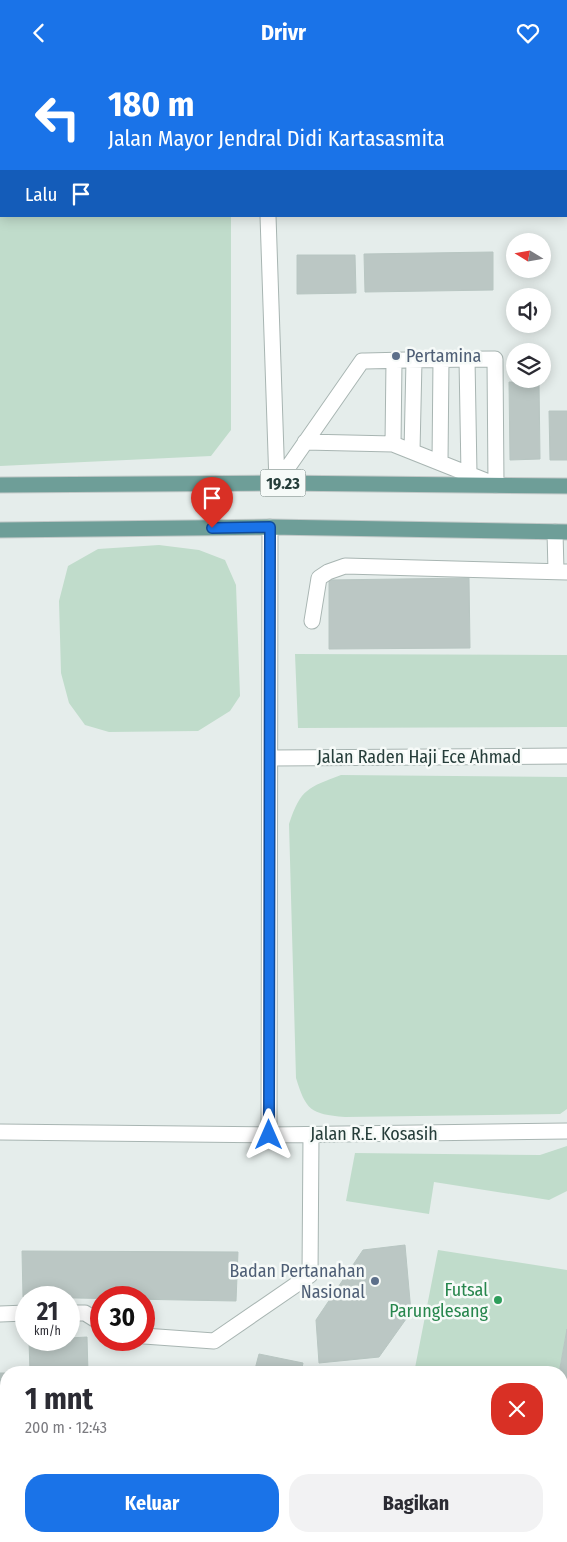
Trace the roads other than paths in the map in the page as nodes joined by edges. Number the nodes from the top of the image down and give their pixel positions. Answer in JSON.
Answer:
{"nodes":[{"id":1,"x":268,"y":217,"type":"edge"},
{"id":2,"x":467,"y":359,"type":"junction"},
{"id":3,"x":441,"y":360,"type":"junction"},
{"id":4,"x":394,"y":361,"type":"junction"},
{"id":5,"x":414,"y":361,"type":"junction"},
{"id":6,"x":305,"y":442,"type":"junction"},
{"id":7,"x":393,"y":444,"type":"junction"},
{"id":8,"x":412,"y":451,"type":"junction"},
{"id":9,"x":440,"y":462,"type":"junction"},
{"id":10,"x":469,"y":474,"type":"junction"},
{"id":11,"x":277,"y":483,"type":"junction"},
{"id":12,"x":0,"y":485,"type":"edge"},
{"id":13,"x":496,"y":485,"type":"junction"},
{"id":14,"x":567,"y":486,"type":"edge"},
{"id":15,"x":270,"y":527,"type":"junction"},
{"id":16,"x":0,"y":530,"type":"edge"},
{"id":17,"x":561,"y":532,"type":"edge"},
{"id":18,"x":561,"y":572,"type":"edge"},
{"id":19,"x":312,"y":621,"type":"dead end"},
{"id":20,"x":567,"y":756,"type":"edge"},
{"id":21,"x":272,"y":758,"type":"junction"},
{"id":22,"x":567,"y":1131,"type":"edge"},
{"id":23,"x":0,"y":1132,"type":"edge"},
{"id":24,"x":269,"y":1135,"type":"junction"},
{"id":25,"x":311,"y":1135,"type":"junction"},
{"id":26,"x":15,"y":1313,"type":"edge"},
{"id":27,"x":0,"y":1314,"type":"edge"},
{"id":28,"x":155,"y":1337,"type":"edge"}],
"edges":[{"from":1,"to":11,"type":"street"},
{"from":2,"to":3,"type":"street"},
{"from":2,"to":10,"type":"street"},
{"from":2,"to":13,"type":"street"},
{"from":3,"to":5,"type":"street"},
{"from":3,"to":9,"type":"street"},
{"from":4,"to":5,"type":"street"},
{"from":4,"to":6,"type":"street"},
{"from":4,"to":7,"type":"street"},
{"from":5,"to":8,"type":"street"},
{"from":6,"to":7,"type":"street"},
{"from":6,"to":11,"type":"street"},
{"from":7,"to":8,"type":"street"},
{"from":8,"to":9,"type":"street"},
{"from":9,"to":10,"type":"street"},
{"from":10,"to":13,"type":"street"},
{"from":11,"to":12,"type":"main road","number":"19.23"},
{"from":11,"to":13,"type":"main road","number":"19.23"},
{"from":13,"to":14,"type":"main road","number":"19.23"},
{"from":15,"to":16,"type":"main road"},
{"from":15,"to":17,"type":"main road"},
{"from":15,"to":21,"type":"street"},
{"from":17,"to":18,"type":"street"},
{"from":18,"to":19,"type":"street"},
{"from":20,"to":21,"type":"street","name":"Jalan Raden Haji Ece Ahmad"},
{"from":21,"to":24,"type":"street"},
{"from":22,"to":25,"type":"street","name":"Jalan R.E. Kosasih"},
{"from":23,"to":24,"type":"street","name":"Jalan R.E. Kosasih"},
{"from":24,"to":25,"type":"street","name":"Jalan R.E. Kosasih"},
{"from":25,"to":28,"type":"street"},
{"from":26,"to":27,"type":"street"}]}
